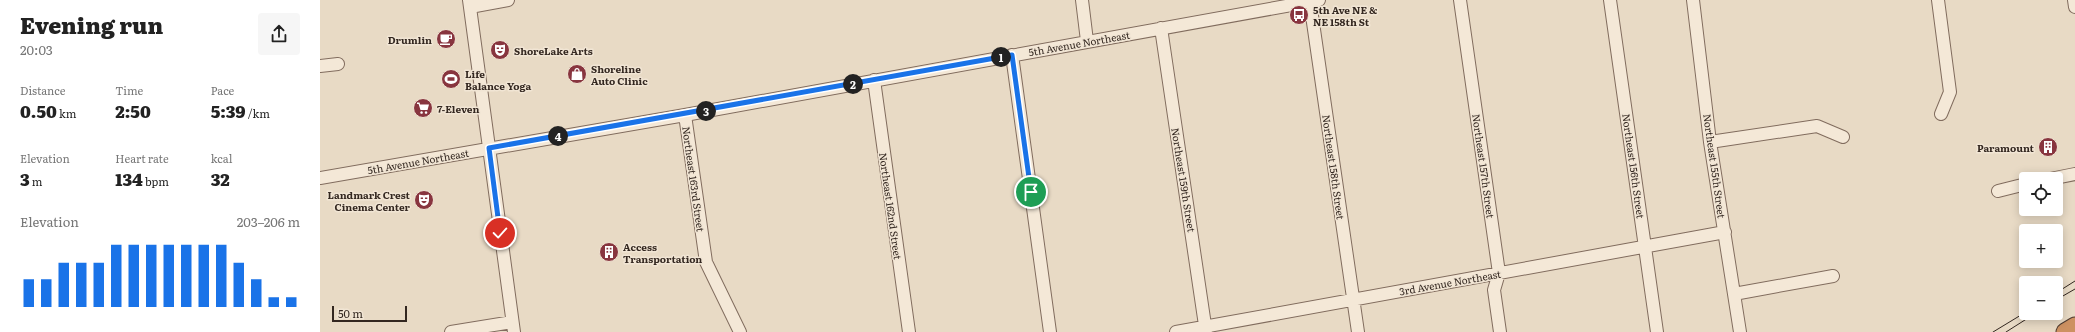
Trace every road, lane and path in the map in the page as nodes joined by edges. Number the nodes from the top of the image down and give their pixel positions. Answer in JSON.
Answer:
{"nodes":[{"id":1,"x":508,"y":0,"type":"edge"},
{"id":2,"x":1082,"y":0,"type":"edge"},
{"id":3,"x":1460,"y":0,"type":"edge"},
{"id":4,"x":1610,"y":0,"type":"edge"},
{"id":5,"x":1692,"y":0,"type":"edge"},
{"id":6,"x":1938,"y":0,"type":"edge"},
{"id":7,"x":2074,"y":0,"type":"edge"},
{"id":8,"x":1314,"y":1,"type":"edge"},
{"id":9,"x":469,"y":4,"type":"edge"},
{"id":10,"x":2075,"y":7,"type":"edge"},
{"id":11,"x":1161,"y":28,"type":"junction"},
{"id":12,"x":1086,"y":41,"type":"junction"},
{"id":13,"x":1012,"y":55,"type":"junction"},
{"id":14,"x":338,"y":64,"type":"dead end"},
{"id":15,"x":320,"y":66,"type":"edge"},
{"id":16,"x":874,"y":80,"type":"junction"},
{"id":17,"x":1941,"y":114,"type":"dead end"},
{"id":18,"x":685,"y":115,"type":"junction"},
{"id":19,"x":1843,"y":137,"type":"dead end"},
{"id":20,"x":1710,"y":142,"type":"junction"},
{"id":21,"x":489,"y":148,"type":"junction"},
{"id":22,"x":2075,"y":174,"type":"edge"},
{"id":23,"x":2063,"y":176,"type":"edge"},
{"id":24,"x":320,"y":178,"type":"edge"},
{"id":25,"x":2019,"y":186,"type":"edge"},
{"id":26,"x":1998,"y":191,"type":"dead end"},
{"id":27,"x":1725,"y":232,"type":"junction"},
{"id":28,"x":1645,"y":246,"type":"junction"},
{"id":29,"x":1499,"y":273,"type":"junction"},
{"id":30,"x":1833,"y":276,"type":"dead end"},
{"id":31,"x":1734,"y":294,"type":"junction"},
{"id":32,"x":1353,"y":299,"type":"junction"},
{"id":33,"x":2075,"y":326,"type":"edge"},
{"id":34,"x":513,"y":327,"type":"edge"},
{"id":35,"x":1206,"y":329,"type":"edge"},
{"id":36,"x":450,"y":332,"type":"edge"},
{"id":37,"x":740,"y":332,"type":"edge"},
{"id":38,"x":909,"y":332,"type":"edge"},
{"id":39,"x":1050,"y":332,"type":"edge"},
{"id":40,"x":1176,"y":332,"type":"edge"},
{"id":41,"x":1358,"y":332,"type":"edge"},
{"id":42,"x":1500,"y":332,"type":"edge"},
{"id":43,"x":1657,"y":332,"type":"edge"},
{"id":44,"x":1740,"y":332,"type":"edge"},
{"id":45,"x":2065,"y":332,"type":"edge"}],
"edges":[{"from":1,"to":9,"type":"street"},
{"from":2,"to":12,"type":"street"},
{"from":3,"to":29,"type":"street","name":"Northeast 157th Street"},
{"from":4,"to":28,"type":"street","name":"Northeast 156th Street"},
{"from":5,"to":20,"type":"street","name":"Northeast 155th Street"},
{"from":6,"to":17,"type":"street"},
{"from":7,"to":10,"type":"street"},
{"from":8,"to":11,"type":"street","name":"5th Avenue Northeast"},
{"from":8,"to":32,"type":"street","name":"Northeast 158th Street"},
{"from":9,"to":21,"type":"street"},
{"from":11,"to":12,"type":"street","name":"5th Avenue Northeast"},
{"from":11,"to":35,"type":"street","name":"Northeast 159th Street"},
{"from":12,"to":13,"type":"street","name":"5th Avenue Northeast"},
{"from":13,"to":16,"type":"street","name":"5th Avenue Northeast"},
{"from":13,"to":39,"type":"street"},
{"from":14,"to":15,"type":"street"},
{"from":16,"to":18,"type":"street","name":"5th Avenue Northeast"},
{"from":16,"to":38,"type":"street","name":"Northeast 162nd Street"},
{"from":18,"to":21,"type":"street","name":"5th Avenue Northeast"},
{"from":18,"to":37,"type":"street","name":"Northeast 163rd Street"},
{"from":19,"to":20,"type":"street"},
{"from":20,"to":27,"type":"street","name":"Northeast 155th Street"},
{"from":21,"to":24,"type":"street","name":"5th Avenue Northeast"},
{"from":21,"to":34,"type":"street"},
{"from":22,"to":23,"type":"street"},
{"from":25,"to":26,"type":"street"},
{"from":27,"to":28,"type":"street","name":"3rd Avenue Northeast"},
{"from":27,"to":31,"type":"street","name":"Northeast 155th Street"},
{"from":28,"to":29,"type":"street","name":"3rd Avenue Northeast"},
{"from":28,"to":43,"type":"street","name":"Northeast 156th Street"},
{"from":29,"to":32,"type":"street","name":"3rd Avenue Northeast"},
{"from":29,"to":42,"type":"street","name":"Northeast 157th Street"},
{"from":30,"to":31,"type":"street"},
{"from":31,"to":44,"type":"street","name":"Northeast 155th Street"},
{"from":32,"to":35,"type":"street","name":"3rd Avenue Northeast"},
{"from":32,"to":41,"type":"street","name":"Northeast 158th Street"},
{"from":33,"to":45,"type":"highway"},
{"from":34,"to":36,"type":"street"},
{"from":35,"to":40,"type":"street","name":"3rd Avenue Northeast"}]}
